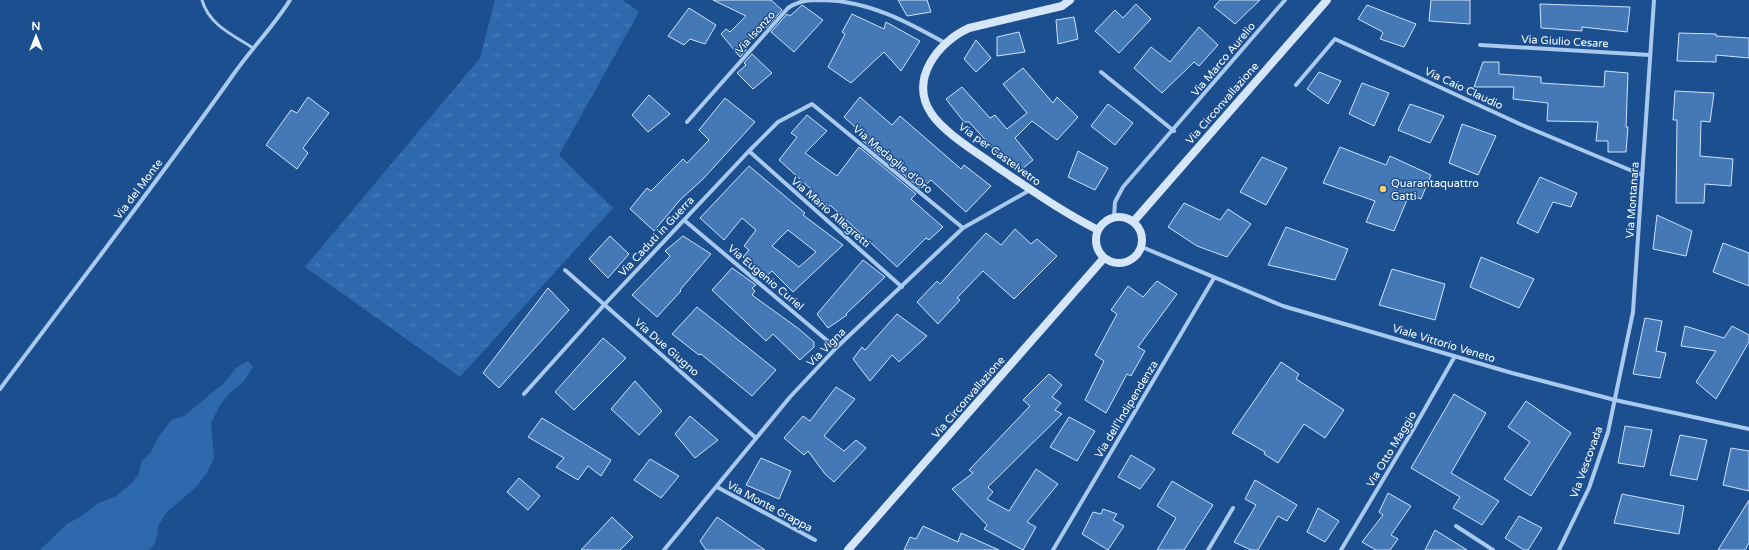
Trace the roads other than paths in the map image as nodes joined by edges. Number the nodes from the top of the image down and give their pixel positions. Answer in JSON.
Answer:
{"nodes":[{"id":1,"x":202,"y":0,"type":"edge"},
{"id":2,"x":290,"y":0,"type":"edge"},
{"id":3,"x":1070,"y":0,"type":"edge"},
{"id":4,"x":1285,"y":0,"type":"edge"},
{"id":5,"x":1327,"y":0,"type":"edge"},
{"id":6,"x":1654,"y":0,"type":"edge"},
{"id":7,"x":945,"y":43,"type":"junction"},
{"id":8,"x":1480,"y":45,"type":"dead end"},
{"id":9,"x":253,"y":48,"type":"junction"},
{"id":10,"x":1650,"y":55,"type":"junction"},
{"id":11,"x":1101,"y":72,"type":"dead end"},
{"id":12,"x":1296,"y":85,"type":"dead end"},
{"id":13,"x":812,"y":104,"type":"joint"},
{"id":14,"x":687,"y":122,"type":"dead end"},
{"id":15,"x":1174,"y":131,"type":"junction"},
{"id":16,"x":749,"y":151,"type":"junction"},
{"id":17,"x":1642,"y":175,"type":"junction"},
{"id":18,"x":1031,"y":190,"type":"junction"},
{"id":19,"x":1114,"y":217,"type":"junction"},
{"id":20,"x":684,"y":220,"type":"junction"},
{"id":21,"x":1134,"y":221,"type":"junction"},
{"id":22,"x":963,"y":228,"type":"junction"},
{"id":23,"x":1098,"y":230,"type":"junction"},
{"id":24,"x":1142,"y":247,"type":"junction"},
{"id":25,"x":1104,"y":258,"type":"junction"},
{"id":26,"x":565,"y":270,"type":"dead end"},
{"id":27,"x":1214,"y":278,"type":"junction"},
{"id":28,"x":902,"y":287,"type":"junction"},
{"id":29,"x":604,"y":305,"type":"junction"},
{"id":30,"x":836,"y":348,"type":"junction"},
{"id":31,"x":1454,"y":356,"type":"junction"},
{"id":32,"x":0,"y":389,"type":"edge"},
{"id":33,"x":524,"y":394,"type":"dead end"},
{"id":34,"x":1615,"y":400,"type":"junction"},
{"id":35,"x":1749,"y":429,"type":"edge"},
{"id":36,"x":756,"y":438,"type":"junction"},
{"id":37,"x":717,"y":487,"type":"junction"},
{"id":38,"x":1233,"y":508,"type":"dead end"},
{"id":39,"x":1456,"y":526,"type":"dead end"},
{"id":40,"x":815,"y":540,"type":"dead end"},
{"id":41,"x":664,"y":550,"type":"edge"},
{"id":42,"x":848,"y":550,"type":"edge"},
{"id":43,"x":1053,"y":550,"type":"edge"},
{"id":44,"x":1208,"y":550,"type":"edge"},
{"id":45,"x":1341,"y":550,"type":"edge"},
{"id":46,"x":1492,"y":550,"type":"edge"},
{"id":47,"x":1559,"y":550,"type":"edge"}],
"edges":[{"from":1,"to":9,"type":"lane"},
{"from":2,"to":9,"type":"street","name":"Via del Monte"},
{"from":3,"to":7,"type":"main road","name":"Via per Castelvetro"},
{"from":4,"to":15,"type":"street","name":"Via Marco Aurelio"},
{"from":5,"to":21,"type":"main road","name":"Via Circonvallazione"},
{"from":6,"to":10,"type":"street","name":"Via Montanara"},
{"from":7,"to":14,"type":"street","name":"Via Isonzo"},
{"from":7,"to":18,"type":"main road","name":"Via per Castelvetro"},
{"from":8,"to":10,"type":"street","name":"Via Giulio Cesare"},
{"from":9,"to":32,"type":"street","name":"Via del Monte"},
{"from":10,"to":17,"type":"street","name":"Via Montanara"},
{"from":11,"to":15,"type":"street"},
{"from":12,"to":17,"type":"street","name":"Via Caio Claudio"},
{"from":13,"to":16,"type":"street","name":"Via Caduti in Guerra"},
{"from":13,"to":22,"type":"street","name":"Via Medaglie d'Oro"},
{"from":15,"to":19,"type":"street","name":"Via Marco Aurelio"},
{"from":16,"to":20,"type":"street","name":"Via Caduti in Guerra"},
{"from":16,"to":28,"type":"street","name":"Via Mario Allegretti"},
{"from":17,"to":34,"type":"street","name":"Via Montanara"},
{"from":18,"to":22,"type":"street","name":"Via Vigna"},
{"from":18,"to":23,"type":"main road","name":"Via per Castelvetro"},
{"from":19,"to":21,"type":"main road"},
{"from":19,"to":23,"type":"main road"},
{"from":20,"to":29,"type":"street","name":"Via Caduti in Guerra"},
{"from":20,"to":30,"type":"street","name":"Via Eugenio Curiel"},
{"from":21,"to":24,"type":"main road"},
{"from":22,"to":28,"type":"street","name":"Via Vigna"},
{"from":23,"to":25,"type":"main road"},
{"from":24,"to":25,"type":"main road"},
{"from":24,"to":27,"type":"street","name":"Viale Vittorio Veneto"},
{"from":25,"to":42,"type":"main road","name":"Via Circonvallazione"},
{"from":26,"to":29,"type":"street","name":"Via Due Giugno"},
{"from":27,"to":31,"type":"street","name":"Viale Vittorio Veneto"},
{"from":27,"to":43,"type":"street","name":"Via dell'Indipendenza"},
{"from":28,"to":30,"type":"street","name":"Via Vigna"},
{"from":29,"to":33,"type":"street","name":"Via Caduti in Guerra"},
{"from":29,"to":36,"type":"street","name":"Via Due Giugno"},
{"from":30,"to":36,"type":"street","name":"Via Vigna"},
{"from":31,"to":34,"type":"street","name":"Viale Vittorio Veneto"},
{"from":31,"to":45,"type":"street","name":"Via Otto Maggio"},
{"from":34,"to":35,"type":"street","name":"Viale Vittorio Veneto"},
{"from":34,"to":47,"type":"street","name":"Via Vescovada"},
{"from":36,"to":37,"type":"street","name":"Via Vigna"},
{"from":37,"to":40,"type":"street","name":"Via Monte Grappa"},
{"from":37,"to":41,"type":"street","name":"Via Vigna"},
{"from":38,"to":44,"type":"street"},
{"from":39,"to":46,"type":"street"}]}
